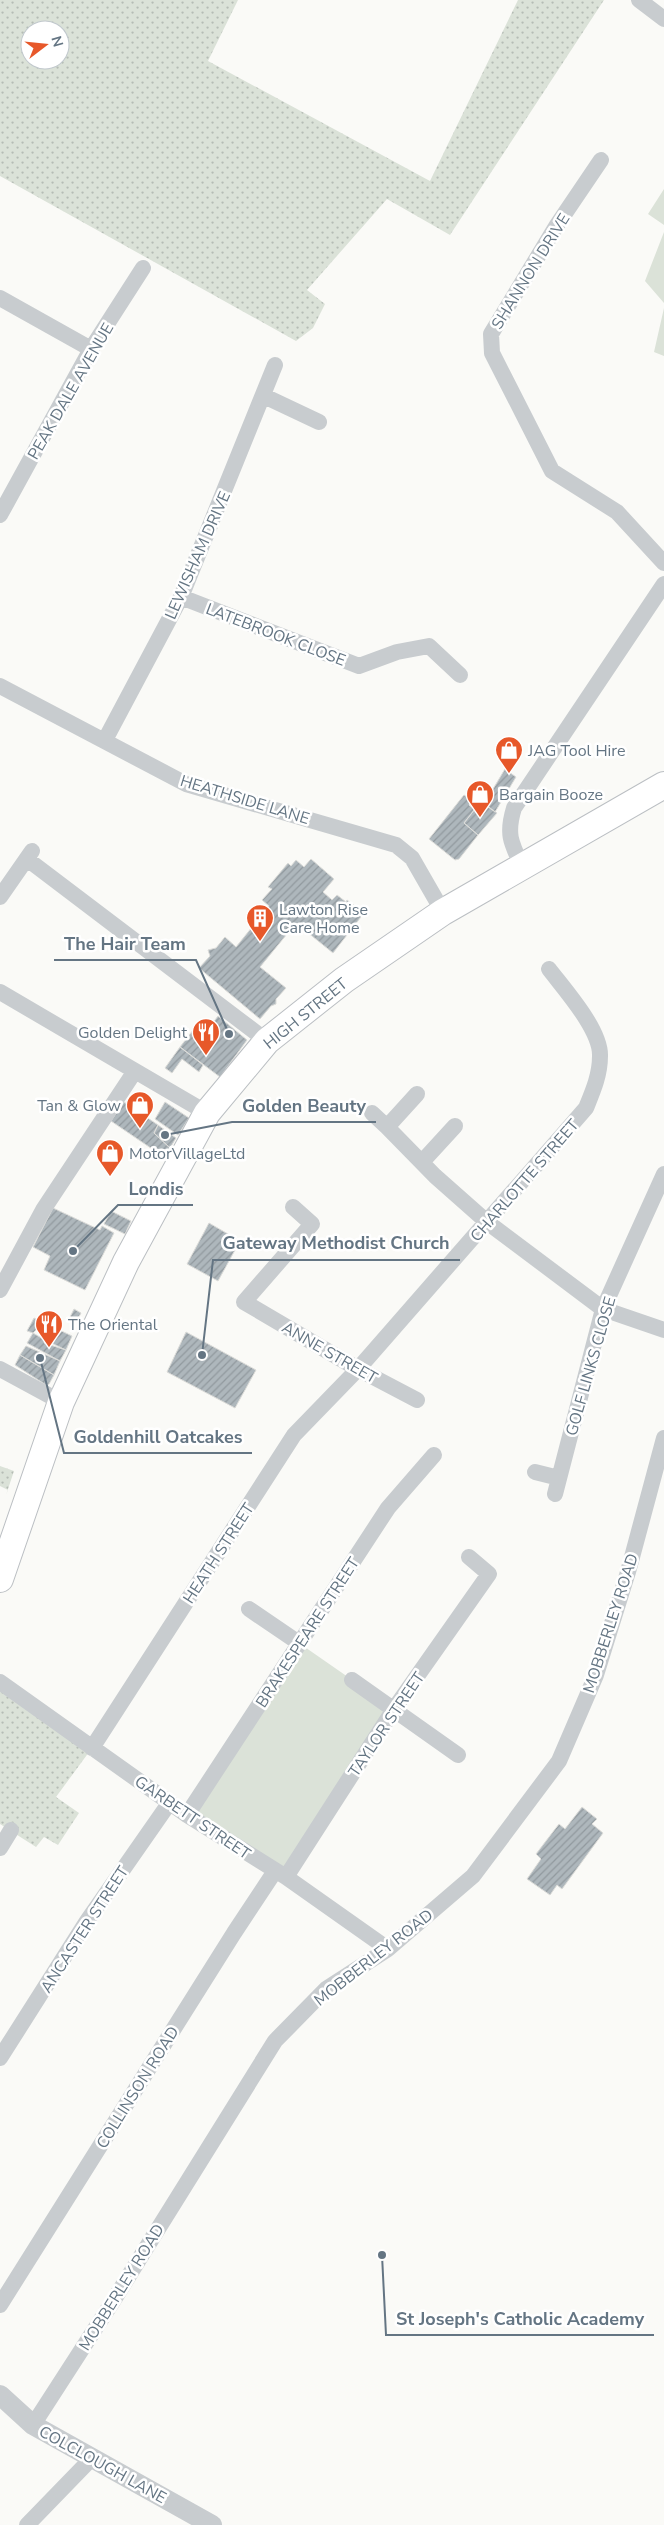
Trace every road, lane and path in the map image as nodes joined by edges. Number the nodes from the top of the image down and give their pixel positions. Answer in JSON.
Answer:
{"nodes":[{"id":1,"x":639,"y":0,"type":"edge"},
{"id":2,"x":664,"y":19,"type":"edge"},
{"id":3,"x":601,"y":160,"type":"dead end"},
{"id":4,"x":143,"y":268,"type":"dead end"},
{"id":5,"x":0,"y":298,"type":"edge"},
{"id":6,"x":90,"y":349,"type":"junction"},
{"id":7,"x":275,"y":365,"type":"dead end"},
{"id":8,"x":264,"y":396,"type":"junction"},
{"id":9,"x":320,"y":422,"type":"dead end"},
{"id":10,"x":6,"y":492,"type":"edge"},
{"id":11,"x":0,"y":515,"type":"edge"},
{"id":12,"x":664,"y":563,"type":"edge"},
{"id":13,"x":664,"y":584,"type":"edge"},
{"id":14,"x":182,"y":597,"type":"junction"},
{"id":15,"x":460,"y":675,"type":"dead end"},
{"id":16,"x":0,"y":686,"type":"edge"},
{"id":17,"x":105,"y":740,"type":"junction"},
{"id":18,"x":664,"y":785,"type":"edge"},
{"id":19,"x":522,"y":866,"type":"junction"},
{"id":20,"x":0,"y":897,"type":"edge"},
{"id":21,"x":443,"y":912,"type":"junction"},
{"id":22,"x":549,"y":969,"type":"dead end"},
{"id":23,"x":0,"y":992,"type":"edge"},
{"id":24,"x":267,"y":1041,"type":"junction"},
{"id":25,"x":135,"y":1071,"type":"junction"},
{"id":26,"x":417,"y":1094,"type":"dead end"},
{"id":27,"x":207,"y":1113,"type":"junction"},
{"id":28,"x":372,"y":1113,"type":"dead end"},
{"id":29,"x":455,"y":1126,"type":"dead end"},
{"id":30,"x":387,"y":1127,"type":"junction"},
{"id":31,"x":422,"y":1162,"type":"junction"},
{"id":32,"x":664,"y":1174,"type":"edge"},
{"id":33,"x":293,"y":1207,"type":"dead end"},
{"id":34,"x":488,"y":1222,"type":"junction"},
{"id":35,"x":0,"y":1290,"type":"edge"},
{"id":36,"x":603,"y":1309,"type":"junction"},
{"id":37,"x":664,"y":1330,"type":"edge"},
{"id":38,"x":0,"y":1369,"type":"edge"},
{"id":39,"x":358,"y":1369,"type":"junction"},
{"id":40,"x":417,"y":1400,"type":"dead end"},
{"id":41,"x":61,"y":1402,"type":"junction"},
{"id":42,"x":664,"y":1438,"type":"edge"},
{"id":43,"x":434,"y":1455,"type":"dead end"},
{"id":44,"x":535,"y":1472,"type":"dead end"},
{"id":45,"x":469,"y":1556,"type":"dead end"},
{"id":46,"x":0,"y":1579,"type":"edge"},
{"id":47,"x":249,"y":1610,"type":"dead end"},
{"id":48,"x":299,"y":1643,"type":"junction"},
{"id":49,"x":352,"y":1680,"type":"dead end"},
{"id":50,"x":0,"y":1682,"type":"edge"},
{"id":51,"x":394,"y":1709,"type":"junction"},
{"id":52,"x":92,"y":1748,"type":"junction"},
{"id":53,"x":458,"y":1756,"type":"dead end"},
{"id":54,"x":170,"y":1802,"type":"junction"},
{"id":55,"x":187,"y":1815,"type":"junction"},
{"id":56,"x":11,"y":1830,"type":"dead end"},
{"id":57,"x":0,"y":1848,"type":"edge"},
{"id":58,"x":281,"y":1874,"type":"junction"},
{"id":59,"x":388,"y":1949,"type":"junction"},
{"id":60,"x":0,"y":2058,"type":"edge"},
{"id":61,"x":0,"y":2305,"type":"edge"},
{"id":62,"x":0,"y":2395,"type":"edge"},
{"id":63,"x":33,"y":2425,"type":"junction"},
{"id":64,"x":92,"y":2458,"type":"junction"},
{"id":65,"x":27,"y":2525,"type":"edge"},
{"id":66,"x":212,"y":2525,"type":"edge"}],
"edges":[{"from":1,"to":2,"type":"street"},
{"from":3,"to":12,"type":"street","name":"SHANNON DRIVE"},
{"from":4,"to":6,"type":"street","name":"PEAK DALE AVENUE"},
{"from":5,"to":6,"type":"street"},
{"from":6,"to":10,"type":"street","name":"PEAK DALE AVENUE"},
{"from":7,"to":8,"type":"street","name":"LEWISHAM DRIVE"},
{"from":8,"to":9,"type":"street"},
{"from":8,"to":14,"type":"street","name":"LEWISHAM DRIVE"},
{"from":10,"to":11,"type":"street","name":"PEAK DALE AVENUE"},
{"from":13,"to":19,"type":"street"},
{"from":14,"to":15,"type":"street","name":"LATEBROOK CLOSE"},
{"from":14,"to":17,"type":"street","name":"LEWISHAM DRIVE"},
{"from":16,"to":17,"type":"street","name":"HEATHSIDE LANE"},
{"from":17,"to":21,"type":"street","name":"HEATHSIDE LANE"},
{"from":18,"to":19,"type":"main road","name":"HIGH STREET"},
{"from":19,"to":21,"type":"main road","name":"HIGH STREET"},
{"from":20,"to":24,"type":"street"},
{"from":21,"to":24,"type":"main road","name":"HIGH STREET"},
{"from":22,"to":34,"type":"street","name":"CHARLOTTE STREET"},
{"from":23,"to":25,"type":"street"},
{"from":24,"to":27,"type":"main road","name":"HIGH STREET"},
{"from":25,"to":27,"type":"street"},
{"from":25,"to":35,"type":"street"},
{"from":26,"to":30,"type":"street"},
{"from":27,"to":41,"type":"main road","name":"HIGH STREET"},
{"from":28,"to":30,"type":"street"},
{"from":29,"to":31,"type":"street"},
{"from":30,"to":31,"type":"street"},
{"from":31,"to":34,"type":"street"},
{"from":32,"to":36,"type":"street","name":"GOLF LINKS CLOSE"},
{"from":33,"to":39,"type":"street","name":"ANNE STREET"},
{"from":34,"to":36,"type":"street"},
{"from":34,"to":39,"type":"street","name":"CHARLOTTE STREET"},
{"from":36,"to":37,"type":"street"},
{"from":36,"to":44,"type":"street","name":"GOLF LINKS CLOSE"},
{"from":38,"to":41,"type":"street"},
{"from":39,"to":40,"type":"street","name":"ANNE STREET"},
{"from":39,"to":52,"type":"street","name":"HEATH STREET"},
{"from":41,"to":46,"type":"main road","name":"HIGH STREET"},
{"from":42,"to":59,"type":"street","name":"MOBBERLEY ROAD"},
{"from":43,"to":48,"type":"street","name":"BRAKESPEARE STREET"},
{"from":45,"to":51,"type":"street","name":"TAYLOR STREET"},
{"from":47,"to":48,"type":"street"},
{"from":48,"to":55,"type":"street","name":"BRAKESPEARE STREET"},
{"from":49,"to":51,"type":"street"},
{"from":50,"to":52,"type":"street","name":"GARBETT STREET"},
{"from":51,"to":53,"type":"street"},
{"from":51,"to":58,"type":"street","name":"TAYLOR STREET"},
{"from":52,"to":54,"type":"street","name":"GARBETT STREET"},
{"from":54,"to":55,"type":"street","name":"GARBETT STREET"},
{"from":54,"to":60,"type":"street","name":"ANCASTER STREET"},
{"from":55,"to":58,"type":"street","name":"GARBETT STREET"},
{"from":56,"to":57,"type":"street"},
{"from":58,"to":59,"type":"street","name":"GARBETT STREET"},
{"from":58,"to":61,"type":"street","name":"COLLINSON ROAD"},
{"from":59,"to":63,"type":"street","name":"MOBBERLEY ROAD"},
{"from":62,"to":63,"type":"street","name":"COLCLOUGH LANE"},
{"from":63,"to":64,"type":"street","name":"COLCLOUGH LANE"},
{"from":64,"to":65,"type":"street"},
{"from":64,"to":66,"type":"street","name":"COLCLOUGH LANE"}]}
